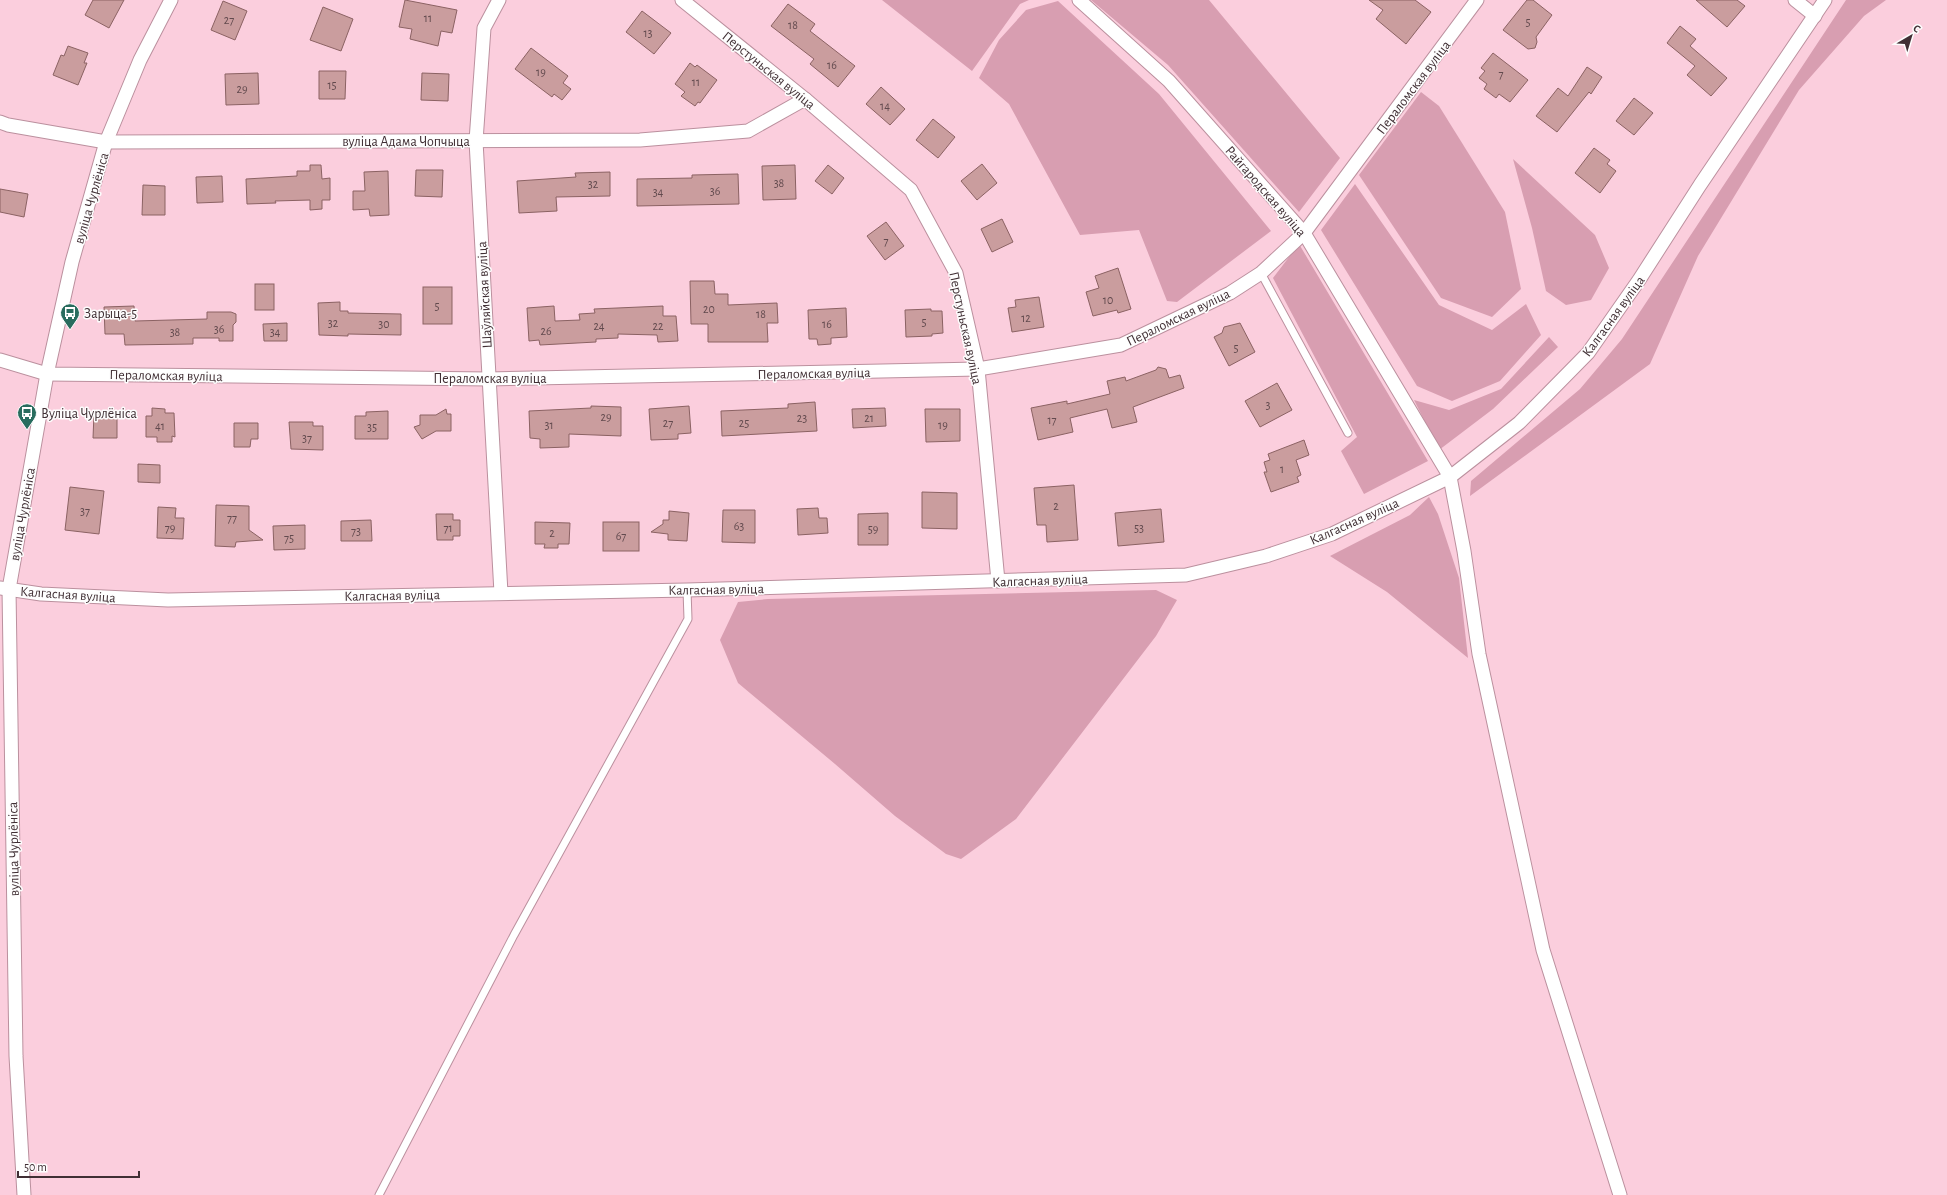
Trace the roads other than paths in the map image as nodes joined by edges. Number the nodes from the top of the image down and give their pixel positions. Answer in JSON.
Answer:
{"nodes":[{"id":1,"x":171,"y":0,"type":"edge"},
{"id":2,"x":499,"y":0,"type":"edge"},
{"id":3,"x":682,"y":0,"type":"edge"},
{"id":4,"x":1079,"y":0,"type":"edge"},
{"id":5,"x":1795,"y":0,"type":"edge"},
{"id":6,"x":1825,"y":0,"type":"edge"},
{"id":7,"x":1473,"y":2,"type":"edge"},
{"id":8,"x":1815,"y":16,"type":"junction"},
{"id":9,"x":805,"y":99,"type":"junction"},
{"id":10,"x":0,"y":122,"type":"edge"},
{"id":11,"x":476,"y":141,"type":"junction"},
{"id":12,"x":106,"y":142,"type":"junction"},
{"id":13,"x":1304,"y":233,"type":"junction"},
{"id":14,"x":1261,"y":273,"type":"junction"},
{"id":15,"x":0,"y":360,"type":"edge"},
{"id":16,"x":978,"y":369,"type":"junction"},
{"id":17,"x":47,"y":374,"type":"junction"},
{"id":18,"x":489,"y":379,"type":"junction"},
{"id":19,"x":1348,"y":433,"type":"dead end"},
{"id":20,"x":1450,"y":477,"type":"junction"},
{"id":21,"x":998,"y":581,"type":"junction"},
{"id":22,"x":4,"y":588,"type":"edge"},
{"id":23,"x":687,"y":590,"type":"junction"},
{"id":24,"x":501,"y":593,"type":"junction"},
{"id":25,"x":24,"y":1195,"type":"edge"},
{"id":26,"x":379,"y":1195,"type":"edge"},
{"id":27,"x":1620,"y":1195,"type":"edge"}],
"edges":[{"from":1,"to":12,"type":"street","name":"вуліца Чурлёніса"},
{"from":2,"to":11,"type":"street","name":"Шаўляйская вуліца"},
{"from":3,"to":9,"type":"street","name":"Перстуньская вуліца"},
{"from":4,"to":13,"type":"street","name":"Райгародская вуліца"},
{"from":5,"to":8,"type":"street"},
{"from":6,"to":8,"type":"street","name":"Калгасная вуліца"},
{"from":7,"to":13,"type":"street","name":"Пераломская вуліца"},
{"from":8,"to":20,"type":"street","name":"Калгасная вуліца"},
{"from":9,"to":11,"type":"street","name":"вуліца Адама Чопчыца"},
{"from":9,"to":16,"type":"street","name":"Перстуньская вуліца"},
{"from":10,"to":12,"type":"street","name":"вуліца Адама Чопчыца"},
{"from":11,"to":12,"type":"street","name":"вуліца Адама Чопчыца"},
{"from":11,"to":18,"type":"street","name":"Шаўляйская вуліца"},
{"from":12,"to":17,"type":"street","name":"вуліца Чурлёніса"},
{"from":13,"to":14,"type":"street","name":"Пераломская вуліца"},
{"from":13,"to":20,"type":"street","name":"Райгародская вуліца"},
{"from":14,"to":16,"type":"street","name":"Пераломская вуліца"},
{"from":14,"to":19,"type":"lane"},
{"from":15,"to":17,"type":"street","name":"Пераломская вуліца"},
{"from":16,"to":18,"type":"street","name":"Пераломская вуліца"},
{"from":16,"to":21,"type":"street","name":"Перстуньская вуліца"},
{"from":17,"to":18,"type":"street","name":"Пераломская вуліца"},
{"from":17,"to":22,"type":"street","name":"вуліца Чурлёніса"},
{"from":18,"to":24,"type":"street","name":"Шаўляйская вуліца"},
{"from":20,"to":21,"type":"street","name":"Калгасная вуліца"},
{"from":20,"to":27,"type":"street"},
{"from":21,"to":23,"type":"street","name":"Калгасная вуліца"},
{"from":22,"to":24,"type":"street","name":"Калгасная вуліца"},
{"from":22,"to":25,"type":"street","name":"вуліца Чурлёніса"},
{"from":23,"to":24,"type":"street","name":"Калгасная вуліца"},
{"from":23,"to":26,"type":"lane"}]}
